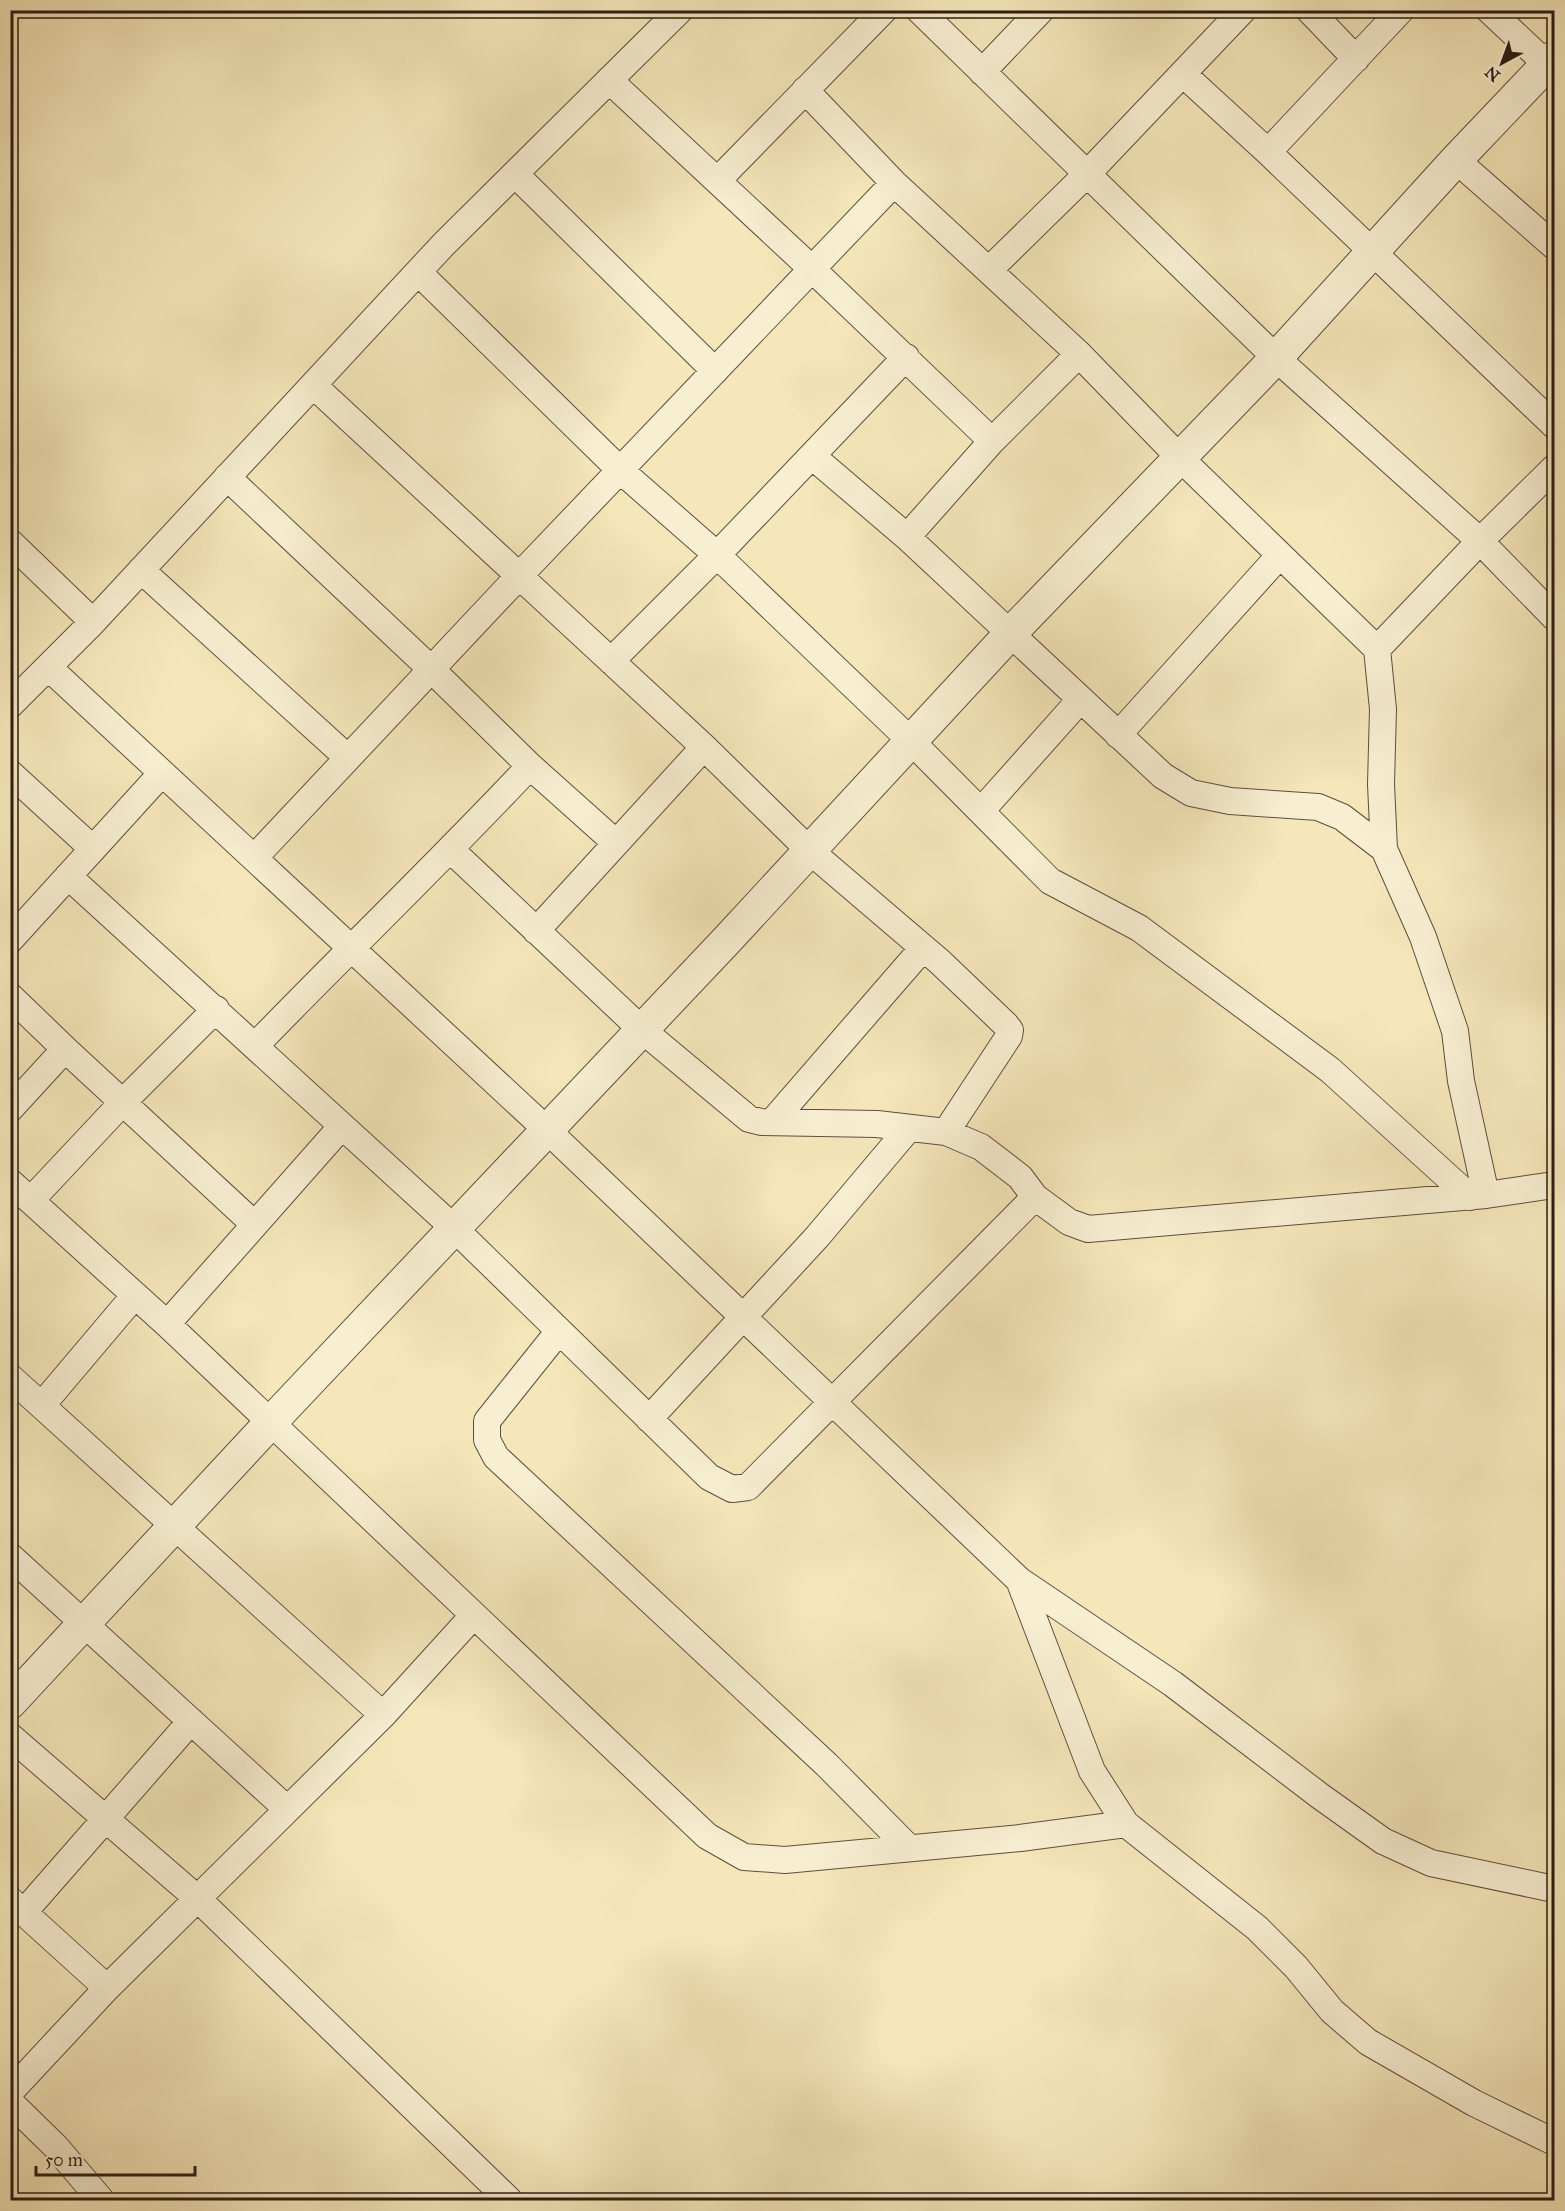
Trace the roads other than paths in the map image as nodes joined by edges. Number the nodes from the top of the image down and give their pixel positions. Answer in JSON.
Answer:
{"nodes":[{"id":1,"x":680,"y":10,"type":"edge"},
{"id":2,"x":884,"y":10,"type":"edge"},
{"id":3,"x":919,"y":10,"type":"edge"},
{"id":4,"x":1041,"y":10,"type":"edge"},
{"id":5,"x":1243,"y":10,"type":"edge"},
{"id":6,"x":1309,"y":10,"type":"edge"},
{"id":7,"x":1401,"y":10,"type":"edge"},
{"id":8,"x":1489,"y":10,"type":"edge"},
{"id":9,"x":1356,"y":59,"type":"junction"},
{"id":10,"x":1552,"y":65,"type":"edge"},
{"id":11,"x":982,"y":72,"type":"junction"},
{"id":12,"x":1183,"y":74,"type":"junction"},
{"id":13,"x":609,"y":80,"type":"junction"},
{"id":14,"x":805,"y":90,"type":"junction"},
{"id":15,"x":1268,"y":152,"type":"junction"},
{"id":16,"x":1456,"y":160,"type":"junction"},
{"id":17,"x":1088,"y":173,"type":"junction"},
{"id":18,"x":515,"y":174,"type":"junction"},
{"id":19,"x":718,"y":180,"type":"junction"},
{"id":20,"x":894,"y":183,"type":"junction"},
{"id":21,"x":1554,"y":246,"type":"edge"},
{"id":22,"x":1373,"y":253,"type":"junction"},
{"id":23,"x":812,"y":269,"type":"junction"},
{"id":24,"x":989,"y":270,"type":"junction"},
{"id":25,"x":418,"y":272,"type":"junction"},
{"id":26,"x":1079,"y":354,"type":"junction"},
{"id":27,"x":906,"y":357,"type":"junction"},
{"id":28,"x":1276,"y":358,"type":"junction"},
{"id":29,"x":715,"y":371,"type":"junction"},
{"id":30,"x":313,"y":385,"type":"junction"},
{"id":31,"x":1554,"y":425,"type":"edge"},
{"id":32,"x":992,"y":441,"type":"junction"},
{"id":33,"x":812,"y":456,"type":"junction"},
{"id":34,"x":1179,"y":457,"type":"junction"},
{"id":35,"x":1554,"y":468,"type":"edge"},
{"id":36,"x":620,"y":470,"type":"junction"},
{"id":37,"x":227,"y":477,"type":"junction"},
{"id":38,"x":907,"y":537,"type":"junction"},
{"id":39,"x":1480,"y":541,"type":"junction"},
{"id":40,"x":10,"y":542,"type":"edge"},
{"id":41,"x":717,"y":555,"type":"junction"},
{"id":42,"x":1280,"y":555,"type":"junction"},
{"id":43,"x":141,"y":570,"type":"junction"},
{"id":44,"x":519,"y":576,"type":"junction"},
{"id":45,"x":1554,"y":617,"type":"edge"},
{"id":46,"x":93,"y":621,"type":"junction"},
{"id":47,"x":1009,"y":634,"type":"junction"},
{"id":48,"x":1377,"y":649,"type":"junction"},
{"id":49,"x":611,"y":661,"type":"junction"},
{"id":50,"x":48,"y":667,"type":"junction"},
{"id":51,"x":431,"y":669,"type":"junction"},
{"id":52,"x":1080,"y":700,"type":"junction"},
{"id":53,"x":10,"y":705,"type":"edge"},
{"id":54,"x":1118,"y":735,"type":"junction"},
{"id":55,"x":911,"y":741,"type":"junction"},
{"id":56,"x":704,"y":747,"type":"junction"},
{"id":57,"x":348,"y":759,"type":"junction"},
{"id":58,"x":530,"y":766,"type":"junction"},
{"id":59,"x":10,"y":773,"type":"edge"},
{"id":60,"x":162,"y":773,"type":"junction"},
{"id":61,"x":981,"y":811,"type":"junction"},
{"id":62,"x":616,"y":843,"type":"junction"},
{"id":63,"x":93,"y":849,"type":"junction"},
{"id":64,"x":1384,"y":849,"type":"junction"},
{"id":65,"x":451,"y":850,"type":"junction"},
{"id":66,"x":810,"y":850,"type":"junction"},
{"id":67,"x":254,"y":858,"type":"junction"},
{"id":68,"x":68,"y":876,"type":"junction"},
{"id":69,"x":536,"y":931,"type":"junction"},
{"id":70,"x":10,"y":940,"type":"edge"},
{"id":71,"x":350,"y":948,"type":"junction"},
{"id":72,"x":923,"y":948,"type":"junction"},
{"id":73,"x":10,"y":996,"type":"edge"},
{"id":74,"x":216,"y":1009,"type":"junction"},
{"id":75,"x":641,"y":1029,"type":"junction"},
{"id":76,"x":255,"y":1046,"type":"junction"},
{"id":77,"x":65,"y":1049,"type":"junction"},
{"id":78,"x":123,"y":1102,"type":"junction"},
{"id":79,"x":10,"y":1109,"type":"edge"},
{"id":80,"x":772,"y":1122,"type":"junction"},
{"id":81,"x":342,"y":1126,"type":"junction"},
{"id":82,"x":909,"y":1128,"type":"junction"},
{"id":83,"x":547,"y":1130,"type":"junction"},
{"id":84,"x":946,"y":1132,"type":"junction"},
{"id":85,"x":10,"y":1182,"type":"edge"},
{"id":86,"x":1554,"y":1185,"type":"edge"},
{"id":87,"x":1478,"y":1196,"type":"junction"},
{"id":88,"x":1035,"y":1197,"type":"junction"},
{"id":89,"x":31,"y":1200,"type":"junction"},
{"id":90,"x":254,"y":1224,"type":"junction"},
{"id":91,"x":455,"y":1229,"type":"junction"},
{"id":92,"x":135,"y":1295,"type":"junction"},
{"id":93,"x":743,"y":1316,"type":"junction"},
{"id":94,"x":167,"y":1324,"type":"junction"},
{"id":95,"x":559,"y":1331,"type":"junction"},
{"id":96,"x":10,"y":1377,"type":"edge"},
{"id":97,"x":834,"y":1402,"type":"junction"},
{"id":98,"x":42,"y":1405,"type":"junction"},
{"id":99,"x":649,"y":1419,"type":"junction"},
{"id":100,"x":271,"y":1422,"type":"junction"},
{"id":101,"x":177,"y":1526,"type":"junction"},
{"id":102,"x":10,"y":1556,"type":"edge"},
{"id":103,"x":1019,"y":1580,"type":"junction"},
{"id":104,"x":473,"y":1616,"type":"junction"},
{"id":105,"x":86,"y":1623,"type":"junction"},
{"id":106,"x":10,"y":1703,"type":"edge"},
{"id":107,"x":383,"y":1714,"type":"junction"},
{"id":108,"x":192,"y":1721,"type":"junction"},
{"id":109,"x":10,"y":1736,"type":"edge"},
{"id":110,"x":287,"y":1809,"type":"junction"},
{"id":111,"x":105,"y":1818,"type":"junction"},
{"id":112,"x":1126,"y":1824,"type":"junction"},
{"id":113,"x":909,"y":1848,"type":"junction"},
{"id":114,"x":1554,"y":1889,"type":"edge"},
{"id":115,"x":198,"y":1899,"type":"junction"},
{"id":116,"x":17,"y":1906,"type":"edge"},
{"id":117,"x":107,"y":1988,"type":"junction"},
{"id":118,"x":10,"y":2092,"type":"edge"},
{"id":119,"x":10,"y":2102,"type":"edge"},
{"id":120,"x":1554,"y":2142,"type":"edge"},
{"id":121,"x":101,"y":2200,"type":"edge"},
{"id":122,"x":509,"y":2200,"type":"edge"}],
"edges":[{"from":1,"to":13,"type":"street"},
{"from":2,"to":14,"type":"street"},
{"from":3,"to":11,"type":"street"},
{"from":4,"to":11,"type":"street"},
{"from":5,"to":12,"type":"street"},
{"from":6,"to":9,"type":"street"},
{"from":7,"to":9,"type":"street"},
{"from":8,"to":10,"type":"street"},
{"from":9,"to":15,"type":"street"},
{"from":10,"to":16,"type":"street"},
{"from":11,"to":17,"type":"street"},
{"from":12,"to":15,"type":"street"},
{"from":12,"to":17,"type":"street"},
{"from":13,"to":18,"type":"street"},
{"from":13,"to":19,"type":"street"},
{"from":14,"to":19,"type":"street"},
{"from":14,"to":20,"type":"street"},
{"from":15,"to":22,"type":"street"},
{"from":16,"to":21,"type":"street"},
{"from":16,"to":22,"type":"street"},
{"from":17,"to":24,"type":"street"},
{"from":17,"to":28,"type":"street"},
{"from":18,"to":25,"type":"street"},
{"from":18,"to":29,"type":"street"},
{"from":19,"to":23,"type":"street"},
{"from":20,"to":23,"type":"street"},
{"from":20,"to":24,"type":"street"},
{"from":22,"to":28,"type":"street"},
{"from":22,"to":31,"type":"street"},
{"from":23,"to":27,"type":"street"},
{"from":23,"to":29,"type":"street"},
{"from":24,"to":26,"type":"street"},
{"from":25,"to":30,"type":"street"},
{"from":25,"to":36,"type":"street"},
{"from":26,"to":32,"type":"street"},
{"from":26,"to":34,"type":"street"},
{"from":27,"to":32,"type":"street"},
{"from":27,"to":33,"type":"street"},
{"from":28,"to":34,"type":"street"},
{"from":28,"to":39,"type":"street"},
{"from":29,"to":36,"type":"street"},
{"from":30,"to":37,"type":"street"},
{"from":30,"to":44,"type":"street"},
{"from":32,"to":38,"type":"street"},
{"from":33,"to":38,"type":"street"},
{"from":33,"to":41,"type":"street"},
{"from":34,"to":42,"type":"street"},
{"from":34,"to":47,"type":"street"},
{"from":35,"to":39,"type":"street"},
{"from":36,"to":41,"type":"street"},
{"from":36,"to":44,"type":"street"},
{"from":37,"to":43,"type":"street"},
{"from":37,"to":51,"type":"street"},
{"from":38,"to":47,"type":"street"},
{"from":39,"to":45,"type":"street"},
{"from":39,"to":48,"type":"street"},
{"from":40,"to":46,"type":"street"},
{"from":41,"to":49,"type":"street"},
{"from":41,"to":55,"type":"street"},
{"from":42,"to":48,"type":"street"},
{"from":42,"to":54,"type":"street"},
{"from":43,"to":46,"type":"street"},
{"from":43,"to":57,"type":"street"},
{"from":44,"to":49,"type":"street"},
{"from":44,"to":51,"type":"street"},
{"from":46,"to":50,"type":"street"},
{"from":47,"to":52,"type":"street"},
{"from":47,"to":55,"type":"street"},
{"from":48,"to":64,"type":"street"},
{"from":49,"to":56,"type":"street"},
{"from":50,"to":53,"type":"street"},
{"from":50,"to":60,"type":"street"},
{"from":51,"to":57,"type":"street"},
{"from":51,"to":58,"type":"street"},
{"from":52,"to":54,"type":"street"},
{"from":52,"to":61,"type":"street"},
{"from":54,"to":64,"type":"street"},
{"from":55,"to":61,"type":"street"},
{"from":55,"to":66,"type":"street"},
{"from":56,"to":62,"type":"street"},
{"from":56,"to":66,"type":"street"},
{"from":57,"to":67,"type":"street"},
{"from":58,"to":62,"type":"street"},
{"from":58,"to":65,"type":"street"},
{"from":59,"to":63,"type":"street"},
{"from":60,"to":63,"type":"street"},
{"from":60,"to":67,"type":"street"},
{"from":61,"to":87,"type":"street"},
{"from":62,"to":69,"type":"street"},
{"from":63,"to":68,"type":"street"},
{"from":64,"to":87,"type":"street"},
{"from":65,"to":69,"type":"street"},
{"from":65,"to":71,"type":"street"},
{"from":66,"to":72,"type":"street"},
{"from":66,"to":75,"type":"street"},
{"from":67,"to":71,"type":"street"},
{"from":68,"to":70,"type":"street"},
{"from":68,"to":74,"type":"street"},
{"from":69,"to":75,"type":"street"},
{"from":71,"to":76,"type":"street"},
{"from":71,"to":83,"type":"street"},
{"from":72,"to":80,"type":"street"},
{"from":72,"to":84,"type":"street"},
{"from":73,"to":77,"type":"street"},
{"from":74,"to":76,"type":"street"},
{"from":74,"to":78,"type":"street"},
{"from":75,"to":80,"type":"street"},
{"from":75,"to":83,"type":"street"},
{"from":76,"to":81,"type":"street"},
{"from":77,"to":78,"type":"street"},
{"from":77,"to":79,"type":"street"},
{"from":78,"to":89,"type":"street"},
{"from":78,"to":90,"type":"street"},
{"from":80,"to":82,"type":"street"},
{"from":81,"to":90,"type":"street"},
{"from":81,"to":91,"type":"street"},
{"from":82,"to":84,"type":"street"},
{"from":82,"to":93,"type":"street"},
{"from":83,"to":91,"type":"street"},
{"from":83,"to":93,"type":"street"},
{"from":84,"to":88,"type":"street"},
{"from":85,"to":89,"type":"street"},
{"from":86,"to":87,"type":"street"},
{"from":87,"to":88,"type":"street"},
{"from":88,"to":97,"type":"street"},
{"from":89,"to":92,"type":"street"},
{"from":90,"to":94,"type":"street"},
{"from":91,"to":95,"type":"street"},
{"from":91,"to":100,"type":"street"},
{"from":92,"to":94,"type":"street"},
{"from":92,"to":98,"type":"street"},
{"from":93,"to":97,"type":"street"},
{"from":93,"to":99,"type":"street"},
{"from":94,"to":100,"type":"street"},
{"from":95,"to":99,"type":"street"},
{"from":95,"to":113,"type":"street"},
{"from":96,"to":98,"type":"street"},
{"from":97,"to":99,"type":"street"},
{"from":97,"to":103,"type":"street"},
{"from":98,"to":101,"type":"street"},
{"from":100,"to":101,"type":"street"},
{"from":100,"to":104,"type":"street"},
{"from":101,"to":105,"type":"street"},
{"from":101,"to":107,"type":"street"},
{"from":102,"to":105,"type":"street"},
{"from":103,"to":112,"type":"street"},
{"from":103,"to":114,"type":"street"},
{"from":104,"to":107,"type":"street"},
{"from":104,"to":113,"type":"street"},
{"from":105,"to":106,"type":"street"},
{"from":105,"to":108,"type":"street"},
{"from":107,"to":110,"type":"street"},
{"from":108,"to":110,"type":"street"},
{"from":108,"to":111,"type":"street"},
{"from":109,"to":111,"type":"street"},
{"from":110,"to":115,"type":"street"},
{"from":111,"to":115,"type":"street"},
{"from":111,"to":116,"type":"street"},
{"from":112,"to":113,"type":"street"},
{"from":112,"to":120,"type":"street"},
{"from":115,"to":117,"type":"street"},
{"from":115,"to":122,"type":"street"},
{"from":116,"to":117,"type":"street"},
{"from":117,"to":118,"type":"street"},
{"from":119,"to":121,"type":"street"}]}
